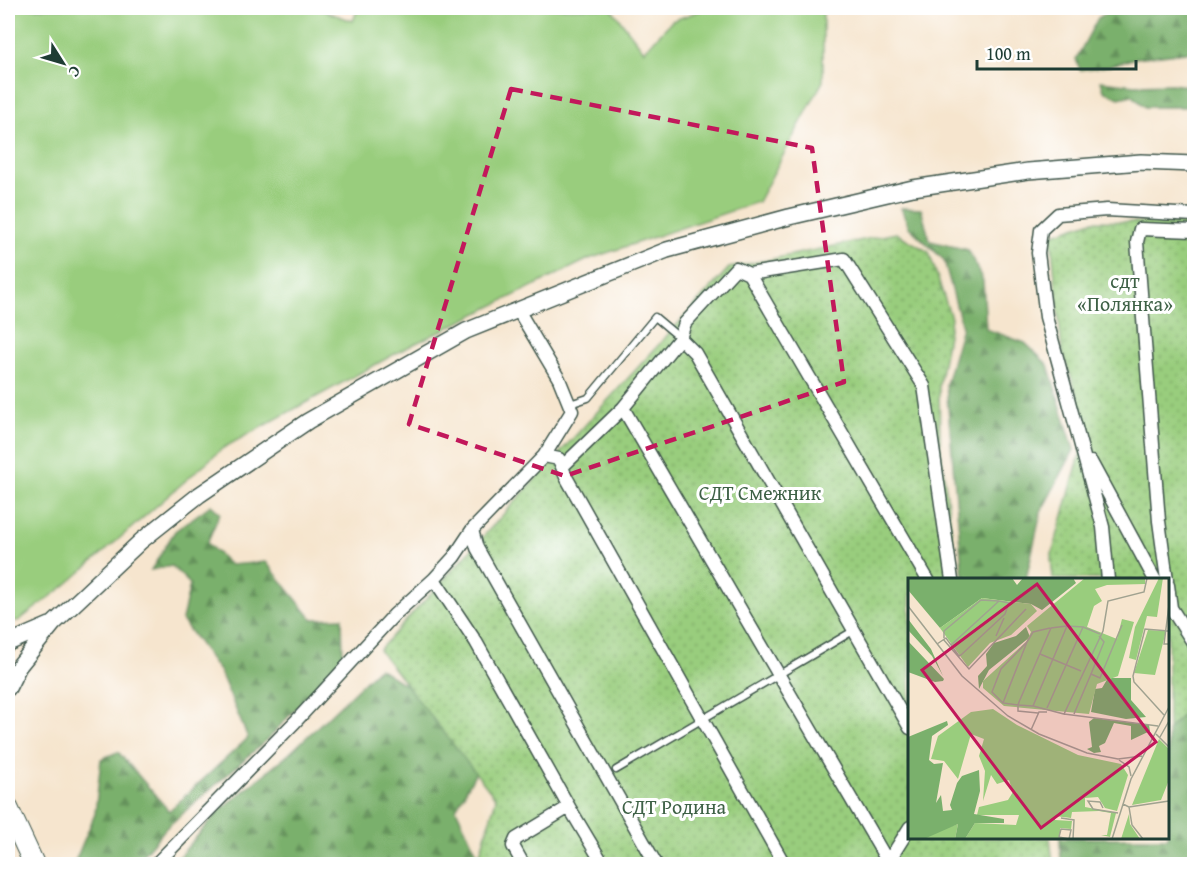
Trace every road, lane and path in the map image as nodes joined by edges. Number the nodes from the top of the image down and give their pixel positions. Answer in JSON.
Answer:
{"nodes":[{"id":1,"x":1194,"y":164,"type":"edge"},
{"id":2,"x":1194,"y":215,"type":"edge"},
{"id":3,"x":1194,"y":231,"type":"edge"},
{"id":4,"x":749,"y":274,"type":"junction"},
{"id":5,"x":518,"y":310,"type":"junction"},
{"id":6,"x":680,"y":338,"type":"junction"},
{"id":7,"x":570,"y":404,"type":"junction"},
{"id":8,"x":623,"y":408,"type":"junction"},
{"id":9,"x":1081,"y":445,"type":"junction"},
{"id":10,"x":544,"y":456,"type":"junction"},
{"id":11,"x":562,"y":467,"type":"junction"},
{"id":12,"x":472,"y":530,"type":"junction"},
{"id":13,"x":927,"y":578,"type":"edge"},
{"id":14,"x":952,"y":578,"type":"edge"},
{"id":15,"x":1108,"y":578,"type":"edge"},
{"id":16,"x":1154,"y":578,"type":"edge"},
{"id":17,"x":1167,"y":578,"type":"edge"},
{"id":18,"x":434,"y":579,"type":"junction"},
{"id":19,"x":1169,"y":605,"type":"edge"},
{"id":20,"x":53,"y":624,"type":"junction"},
{"id":21,"x":853,"y":631,"type":"junction"},
{"id":22,"x":8,"y":643,"type":"edge"},
{"id":23,"x":1194,"y":645,"type":"edge"},
{"id":24,"x":779,"y":675,"type":"junction"},
{"id":25,"x":8,"y":688,"type":"edge"},
{"id":26,"x":702,"y":720,"type":"junction"},
{"id":27,"x":908,"y":726,"type":"edge"},
{"id":28,"x":616,"y":770,"type":"dead end"},
{"id":29,"x":569,"y":807,"type":"junction"},
{"id":30,"x":8,"y":808,"type":"edge"},
{"id":31,"x":908,"y":829,"type":"edge"},
{"id":32,"x":8,"y":836,"type":"edge"},
{"id":33,"x":887,"y":863,"type":"edge"},
{"id":34,"x":21,"y":864,"type":"edge"},
{"id":35,"x":34,"y":864,"type":"edge"},
{"id":36,"x":156,"y":864,"type":"edge"},
{"id":37,"x":523,"y":864,"type":"edge"},
{"id":38,"x":603,"y":864,"type":"edge"},
{"id":39,"x":656,"y":864,"type":"edge"},
{"id":40,"x":784,"y":864,"type":"edge"}],
"edges":[{"from":1,"to":5,"type":"street"},
{"from":2,"to":9,"type":"street"},
{"from":3,"to":17,"type":"street"},
{"from":4,"to":6,"type":"street"},
{"from":4,"to":13,"type":"street"},
{"from":4,"to":14,"type":"street"},
{"from":5,"to":7,"type":"street"},
{"from":5,"to":20,"type":"street"},
{"from":6,"to":7,"type":"lane"},
{"from":6,"to":8,"type":"street"},
{"from":6,"to":21,"type":"street"},
{"from":7,"to":10,"type":"street"},
{"from":8,"to":11,"type":"street"},
{"from":8,"to":24,"type":"street"},
{"from":9,"to":15,"type":"street"},
{"from":9,"to":16,"type":"street"},
{"from":10,"to":11,"type":"street"},
{"from":10,"to":12,"type":"street"},
{"from":11,"to":26,"type":"street"},
{"from":12,"to":18,"type":"street"},
{"from":12,"to":39,"type":"street"},
{"from":18,"to":29,"type":"street"},
{"from":18,"to":36,"type":"street"},
{"from":19,"to":23,"type":"street"},
{"from":20,"to":22,"type":"street"},
{"from":20,"to":25,"type":"street"},
{"from":21,"to":24,"type":"lane"},
{"from":21,"to":27,"type":"street"},
{"from":24,"to":26,"type":"lane"},
{"from":24,"to":33,"type":"street"},
{"from":26,"to":28,"type":"lane"},
{"from":26,"to":40,"type":"street"},
{"from":29,"to":37,"type":"street"},
{"from":29,"to":38,"type":"street"},
{"from":30,"to":35,"type":"highway"},
{"from":31,"to":33,"type":"street"},
{"from":32,"to":34,"type":"highway"}]}
